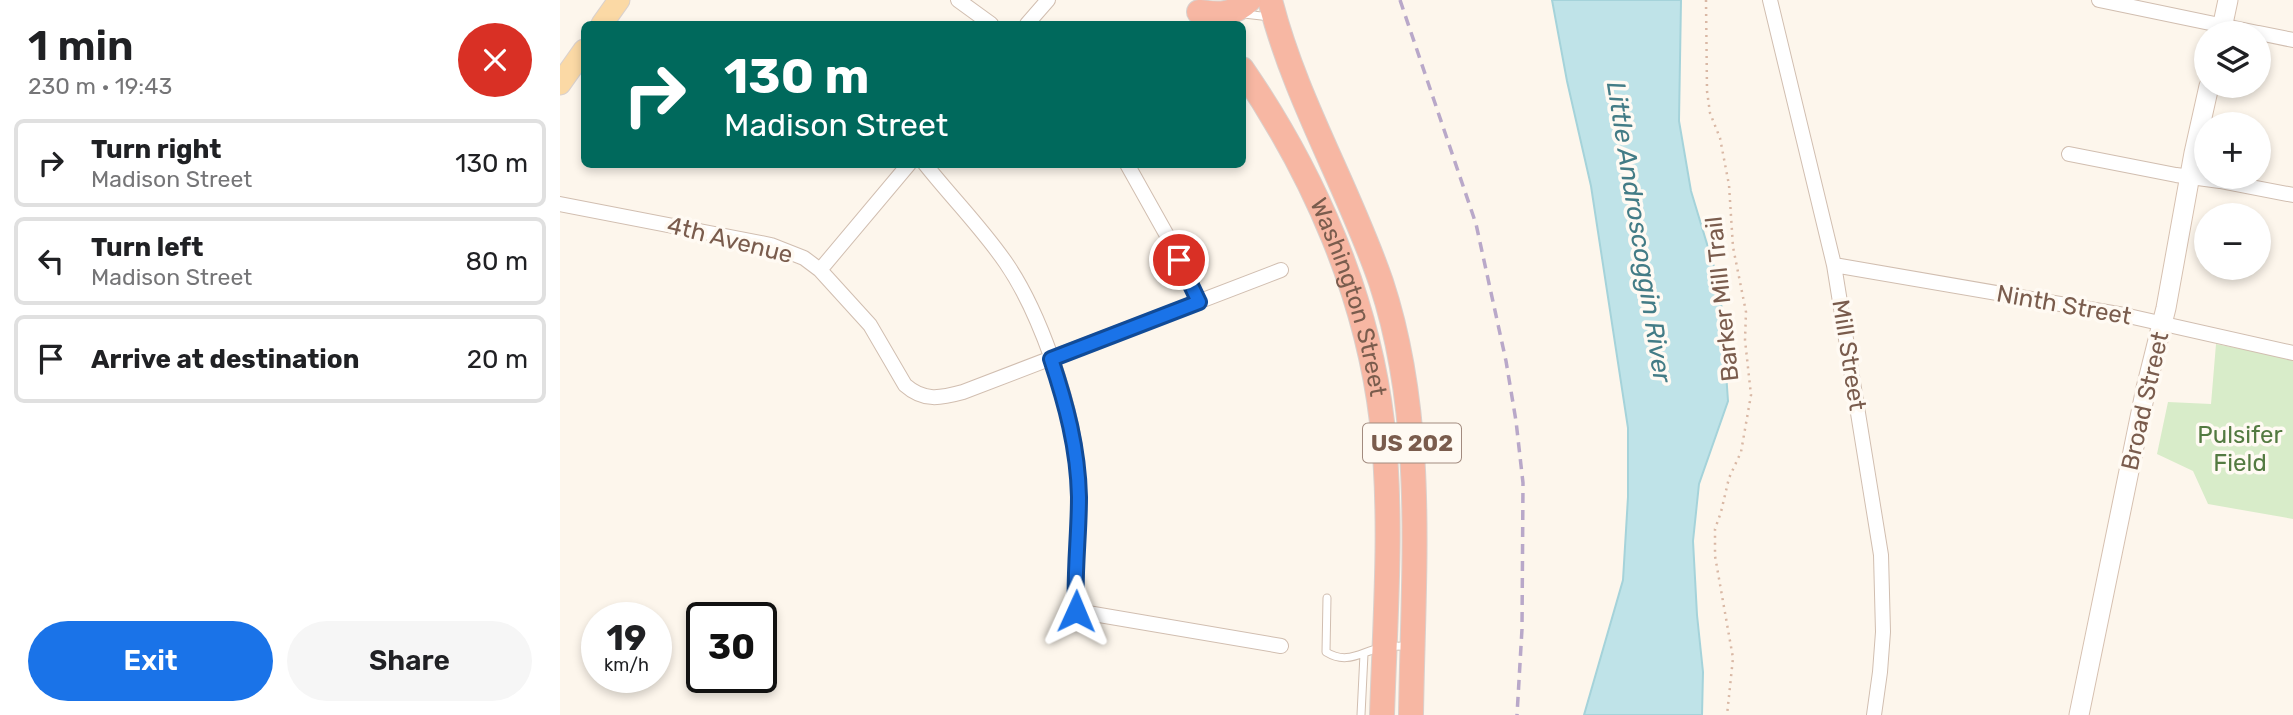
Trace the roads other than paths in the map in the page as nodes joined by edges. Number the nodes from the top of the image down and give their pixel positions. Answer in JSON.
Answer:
{"nodes":[{"id":1,"x":619,"y":0,"type":"edge"},
{"id":2,"x":958,"y":0,"type":"edge"},
{"id":3,"x":1048,"y":0,"type":"edge"},
{"id":4,"x":1770,"y":0,"type":"edge"},
{"id":5,"x":2099,"y":0,"type":"edge"},
{"id":6,"x":2228,"y":0,"type":"edge"},
{"id":7,"x":1241,"y":6,"type":"edge"},
{"id":8,"x":1272,"y":8,"type":"edge"},
{"id":9,"x":1199,"y":12,"type":"edge"},
{"id":10,"x":604,"y":21,"type":"edge"},
{"id":11,"x":987,"y":21,"type":"edge"},
{"id":12,"x":1030,"y":21,"type":"edge"},
{"id":13,"x":2224,"y":21,"type":"edge"},
{"id":14,"x":2194,"y":23,"type":"edge"},
{"id":15,"x":2271,"y":35,"type":"edge"},
{"id":16,"x":2293,"y":40,"type":"edge"},
{"id":17,"x":581,"y":54,"type":"edge"},
{"id":18,"x":1246,"y":75,"type":"edge"},
{"id":19,"x":560,"y":84,"type":"edge"},
{"id":20,"x":2207,"y":98,"type":"edge"},
{"id":21,"x":2069,"y":154,"type":"dead end"},
{"id":22,"x":906,"y":168,"type":"edge"},
{"id":23,"x":928,"y":168,"type":"edge"},
{"id":24,"x":1129,"y":168,"type":"edge"},
{"id":25,"x":2191,"y":177,"type":"junction"},
{"id":26,"x":2293,"y":195,"type":"edge"},
{"id":27,"x":560,"y":204,"type":"edge"},
{"id":28,"x":1834,"y":264,"type":"junction"},
{"id":29,"x":820,"y":270,"type":"junction"},
{"id":30,"x":1281,"y":270,"type":"dead end"},
{"id":31,"x":1199,"y":302,"type":"junction"},
{"id":32,"x":2163,"y":323,"type":"junction"},
{"id":33,"x":2293,"y":353,"type":"edge"},
{"id":34,"x":1051,"y":359,"type":"junction"},
{"id":35,"x":1327,"y":598,"type":"dead end"},
{"id":36,"x":1281,"y":646,"type":"dead end"},
{"id":37,"x":1412,"y":646,"type":"junction"},
{"id":38,"x":1374,"y":650,"type":"junction"},
{"id":39,"x":1361,"y":715,"type":"edge"},
{"id":40,"x":1382,"y":715,"type":"edge"},
{"id":41,"x":1411,"y":715,"type":"edge"},
{"id":42,"x":1874,"y":715,"type":"edge"},
{"id":43,"x":2079,"y":715,"type":"edge"}],
"edges":[{"from":1,"to":10,"type":"main road"},
{"from":2,"to":11,"type":"street"},
{"from":3,"to":12,"type":"street"},
{"from":4,"to":28,"type":"street","name":"Mill Street"},
{"from":5,"to":14,"type":"street"},
{"from":6,"to":13,"type":"street"},
{"from":7,"to":8,"type":"lane"},
{"from":7,"to":9,"type":"highway"},
{"from":8,"to":37,"type":"highway","name":"Washington Street","number":"US 202"},
{"from":15,"to":16,"type":"street"},
{"from":17,"to":19,"type":"main road"},
{"from":18,"to":38,"type":"highway","name":"Washington Street","number":"US 202"},
{"from":20,"to":25,"type":"street","name":"Broad Street"},
{"from":21,"to":25,"type":"street"},
{"from":22,"to":29,"type":"street"},
{"from":23,"to":34,"type":"street"},
{"from":24,"to":31,"type":"street"},
{"from":25,"to":26,"type":"street"},
{"from":25,"to":32,"type":"street","name":"Broad Street"},
{"from":27,"to":29,"type":"street","name":"4th Avenue"},
{"from":28,"to":32,"type":"street","name":"Ninth Street"},
{"from":28,"to":42,"type":"street","name":"Mill Street"},
{"from":29,"to":34,"type":"street","name":"4th Avenue"},
{"from":30,"to":31,"type":"street"},
{"from":31,"to":34,"type":"street"},
{"from":32,"to":33,"type":"street","name":"Ninth Street"},
{"from":32,"to":43,"type":"street","name":"Broad Street"},
{"from":34,"to":36,"type":"street"},
{"from":35,"to":38,"type":"lane"},
{"from":37,"to":38,"type":"lane"},
{"from":37,"to":41,"type":"highway","number":"US 202"},
{"from":38,"to":39,"type":"lane"},
{"from":38,"to":40,"type":"highway","name":"Washington Street","number":"US 202"}]}
